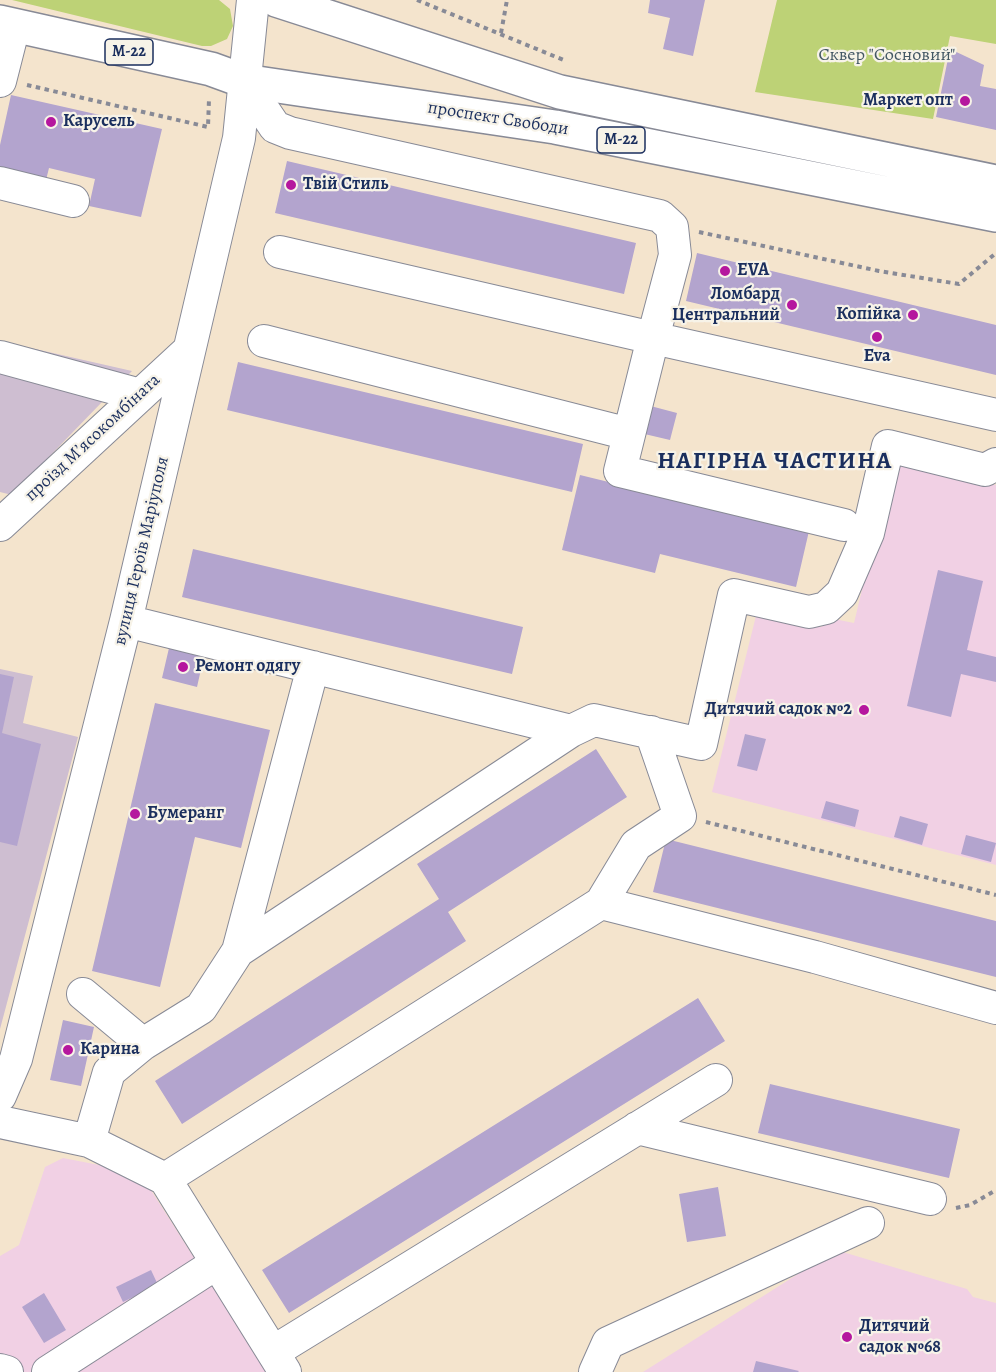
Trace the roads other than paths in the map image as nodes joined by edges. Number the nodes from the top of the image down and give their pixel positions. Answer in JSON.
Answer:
{"nodes":[{"id":1,"x":253,"y":0,"type":"edge"},
{"id":2,"x":276,"y":0,"type":"edge"},
{"id":3,"x":7,"y":24,"type":"edge"},
{"id":4,"x":0,"y":80,"type":"edge"},
{"id":5,"x":244,"y":81,"type":"junction"},
{"id":6,"x":275,"y":127,"type":"junction"},
{"id":7,"x":239,"y":138,"type":"junction"},
{"id":8,"x":996,"y":182,"type":"edge"},
{"id":9,"x":0,"y":183,"type":"edge"},
{"id":10,"x":73,"y":201,"type":"dead end"},
{"id":11,"x":996,"y":215,"type":"edge"},
{"id":12,"x":280,"y":252,"type":"dead end"},
{"id":13,"x":653,"y":338,"type":"junction"},
{"id":14,"x":264,"y":341,"type":"dead end"},
{"id":15,"x":187,"y":352,"type":"junction"},
{"id":16,"x":0,"y":357,"type":"edge"},
{"id":17,"x":141,"y":394,"type":"junction"},
{"id":18,"x":996,"y":415,"type":"edge"},
{"id":19,"x":629,"y":434,"type":"junction"},
{"id":20,"x":996,"y":464,"type":"edge"},
{"id":21,"x":0,"y":525,"type":"edge"},
{"id":22,"x":844,"y":525,"type":"dead end"},
{"id":23,"x":126,"y":621,"type":"junction"},
{"id":24,"x":313,"y":667,"type":"junction"},
{"id":25,"x":571,"y":731,"type":"junction"},
{"id":26,"x":651,"y":732,"type":"junction"},
{"id":27,"x":601,"y":903,"type":"junction"},
{"id":28,"x":238,"y":951,"type":"junction"},
{"id":29,"x":83,"y":994,"type":"dead end"},
{"id":30,"x":996,"y":1008,"type":"edge"},
{"id":31,"x":143,"y":1044,"type":"junction"},
{"id":32,"x":716,"y":1080,"type":"dead end"},
{"id":33,"x":0,"y":1096,"type":"edge"},
{"id":34,"x":0,"y":1122,"type":"edge"},
{"id":35,"x":637,"y":1128,"type":"junction"},
{"id":36,"x":89,"y":1141,"type":"junction"},
{"id":37,"x":165,"y":1179,"type":"junction"},
{"id":38,"x":930,"y":1199,"type":"dead end"},
{"id":39,"x":868,"y":1223,"type":"dead end"},
{"id":40,"x":217,"y":1263,"type":"junction"},
{"id":41,"x":279,"y":1362,"type":"edge"},
{"id":42,"x":0,"y":1370,"type":"edge"},
{"id":43,"x":7,"y":1372,"type":"edge"},
{"id":44,"x":48,"y":1372,"type":"edge"},
{"id":45,"x":595,"y":1372,"type":"edge"}],
"edges":[{"from":1,"to":5,"type":"street","name":"вулиця Героїв Маріуполя"},
{"from":2,"to":8,"type":"highway","name":"проспект Свободи","number":"М-22"},
{"from":3,"to":4,"type":"street"},
{"from":3,"to":5,"type":"highway","name":"проспект Свободи","number":"М-22"},
{"from":5,"to":6,"type":"street"},
{"from":5,"to":7,"type":"street","name":"вулиця Героїв Маріуполя"},
{"from":5,"to":11,"type":"highway","name":"проспект Свободи","number":"М-22"},
{"from":6,"to":7,"type":"street"},
{"from":6,"to":13,"type":"street"},
{"from":7,"to":15,"type":"street","name":"вулиця Героїв Маріуполя"},
{"from":9,"to":10,"type":"street"},
{"from":12,"to":13,"type":"street"},
{"from":13,"to":18,"type":"street"},
{"from":13,"to":19,"type":"street"},
{"from":14,"to":19,"type":"street"},
{"from":15,"to":17,"type":"street","name":"проїзд Мʼясокомбіната"},
{"from":15,"to":23,"type":"street","name":"вулиця Героїв Маріуполя"},
{"from":16,"to":17,"type":"street"},
{"from":17,"to":21,"type":"street","name":"проїзд Мʼясокомбіната"},
{"from":19,"to":22,"type":"street"},
{"from":20,"to":26,"type":"street"},
{"from":23,"to":24,"type":"street"},
{"from":23,"to":33,"type":"street","name":"вулиця Героїв Маріуполя"},
{"from":24,"to":25,"type":"street"},
{"from":24,"to":28,"type":"street"},
{"from":25,"to":26,"type":"street"},
{"from":25,"to":28,"type":"street"},
{"from":26,"to":27,"type":"street"},
{"from":27,"to":30,"type":"street"},
{"from":27,"to":37,"type":"street"},
{"from":28,"to":31,"type":"street"},
{"from":29,"to":31,"type":"street"},
{"from":31,"to":36,"type":"street"},
{"from":32,"to":35,"type":"street"},
{"from":34,"to":36,"type":"street"},
{"from":35,"to":38,"type":"street"},
{"from":35,"to":41,"type":"street"},
{"from":36,"to":37,"type":"street"},
{"from":37,"to":40,"type":"street"},
{"from":39,"to":45,"type":"street"},
{"from":40,"to":41,"type":"street"},
{"from":40,"to":44,"type":"street"},
{"from":42,"to":43,"type":"street"}]}
